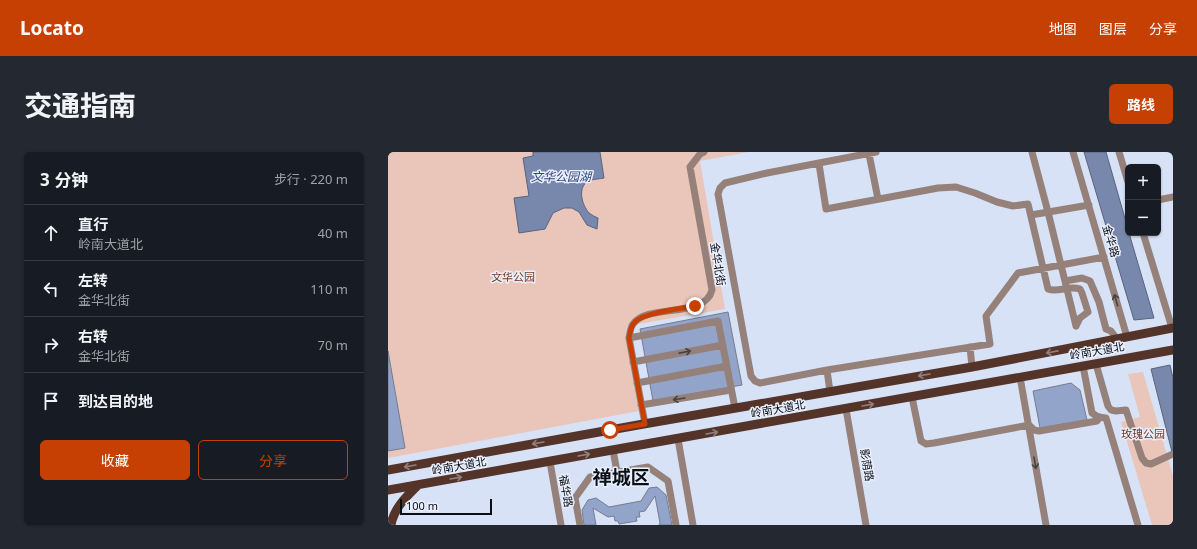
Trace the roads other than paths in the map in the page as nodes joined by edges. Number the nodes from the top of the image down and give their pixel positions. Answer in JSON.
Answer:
{"nodes":[{"id":1,"x":704,"y":152,"type":"edge"},
{"id":2,"x":1032,"y":152,"type":"edge"},
{"id":3,"x":1073,"y":152,"type":"edge"},
{"id":4,"x":1118,"y":152,"type":"edge"},
{"id":5,"x":873,"y":153,"type":"edge"},
{"id":6,"x":820,"y":164,"type":"junction"},
{"id":7,"x":1125,"y":173,"type":"edge"},
{"id":8,"x":1173,"y":197,"type":"edge"},
{"id":9,"x":878,"y":199,"type":"junction"},
{"id":10,"x":1161,"y":199,"type":"edge"},
{"id":11,"x":1089,"y":205,"type":"junction"},
{"id":12,"x":1048,"y":212,"type":"junction"},
{"id":13,"x":1031,"y":215,"type":"junction"},
{"id":14,"x":1144,"y":236,"type":"edge"},
{"id":15,"x":1104,"y":257,"type":"junction"},
{"id":16,"x":1061,"y":265,"type":"junction"},
{"id":17,"x":1043,"y":268,"type":"junction"},
{"id":18,"x":1065,"y":284,"type":"junction"},
{"id":19,"x":1172,"y":328,"type":"edge"},
{"id":20,"x":1127,"y":337,"type":"junction"},
{"id":21,"x":629,"y":338,"type":"junction"},
{"id":22,"x":1117,"y":339,"type":"junction"},
{"id":23,"x":723,"y":345,"type":"junction"},
{"id":24,"x":970,"y":347,"type":"junction"},
{"id":25,"x":1173,"y":350,"type":"edge"},
{"id":26,"x":633,"y":362,"type":"junction"},
{"id":27,"x":1096,"y":364,"type":"junction"},
{"id":28,"x":727,"y":366,"type":"junction"},
{"id":29,"x":1084,"y":366,"type":"junction"},
{"id":30,"x":972,"y":367,"type":"junction"},
{"id":31,"x":827,"y":370,"type":"junction"},
{"id":32,"x":1020,"y":377,"type":"junction"},
{"id":33,"x":637,"y":383,"type":"junction"},
{"id":34,"x":731,"y":390,"type":"junction"},
{"id":35,"x":830,"y":392,"type":"junction"},
{"id":36,"x":912,"y":397,"type":"junction"},
{"id":37,"x":641,"y":405,"type":"junction"},
{"id":38,"x":735,"y":408,"type":"junction"},
{"id":39,"x":846,"y":409,"type":"junction"},
{"id":40,"x":1111,"y":410,"type":"junction"},
{"id":41,"x":1103,"y":418,"type":"junction"},
{"id":42,"x":645,"y":424,"type":"junction"},
{"id":43,"x":1029,"y":425,"type":"junction"},
{"id":44,"x":678,"y":439,"type":"junction"},
{"id":45,"x":614,"y":450,"type":"junction"},
{"id":46,"x":1171,"y":454,"type":"edge"},
{"id":47,"x":550,"y":462,"type":"junction"},
{"id":48,"x":388,"y":470,"type":"edge"},
{"id":49,"x":617,"y":472,"type":"junction"},
{"id":50,"x":418,"y":485,"type":"junction"},
{"id":51,"x":388,"y":490,"type":"edge"},
{"id":52,"x":391,"y":525,"type":"edge"},
{"id":53,"x":561,"y":525,"type":"edge"},
{"id":54,"x":580,"y":525,"type":"edge"},
{"id":55,"x":676,"y":525,"type":"edge"},
{"id":56,"x":693,"y":525,"type":"edge"},
{"id":57,"x":866,"y":525,"type":"edge"},
{"id":58,"x":1046,"y":525,"type":"edge"},
{"id":59,"x":1138,"y":525,"type":"edge"}],
"edges":[{"from":1,"to":21,"type":"street","name":"金华北街"},
{"from":2,"to":12,"type":"street"},
{"from":3,"to":11,"type":"street","name":"金华路"},
{"from":4,"to":7,"type":"street"},
{"from":5,"to":6,"type":"street"},
{"from":5,"to":9,"type":"street"},
{"from":6,"to":9,"type":"street"},
{"from":6,"to":31,"type":"street"},
{"from":8,"to":10,"type":"street"},
{"from":9,"to":13,"type":"street"},
{"from":11,"to":12,"type":"street"},
{"from":11,"to":15,"type":"street","name":"金华路"},
{"from":12,"to":13,"type":"street"},
{"from":12,"to":16,"type":"street"},
{"from":13,"to":17,"type":"street"},
{"from":14,"to":19,"type":"street"},
{"from":15,"to":16,"type":"street"},
{"from":20,"to":15,"type":"street","name":"金华路","one_way":true},
{"from":16,"to":17,"type":"street"},
{"from":16,"to":18,"type":"street"},
{"from":17,"to":18,"type":"street"},
{"from":17,"to":24,"type":"street"},
{"from":18,"to":18,"type":"street"},
{"from":18,"to":22,"type":"street"},
{"from":19,"to":20,"type":"main road","name":"岭南大道北"},
{"from":20,"to":22,"type":"main road","name":"岭南大道北"},
{"from":21,"to":23,"type":"street"},
{"from":21,"to":26,"type":"street"},
{"from":22,"to":30,"type":"main road","name":"岭南大道北","one_way":true},
{"from":26,"to":23,"type":"street","one_way":true},
{"from":23,"to":28,"type":"street"},
{"from":24,"to":30,"type":"street"},
{"from":24,"to":31,"type":"street"},
{"from":25,"to":27,"type":"main road","name":"岭南大道北"},
{"from":26,"to":33,"type":"street"},
{"from":27,"to":29,"type":"main road","name":"岭南大道北"},
{"from":27,"to":40,"type":"street"},
{"from":28,"to":33,"type":"street"},
{"from":28,"to":34,"type":"street"},
{"from":29,"to":32,"type":"main road","name":"岭南大道北"},
{"from":29,"to":41,"type":"street"},
{"from":30,"to":35,"type":"main road","name":"岭南大道北","one_way":true},
{"from":31,"to":35,"type":"street"},
{"from":32,"to":36,"type":"main road","name":"岭南大道北"},
{"from":32,"to":43,"type":"street"},
{"from":33,"to":37,"type":"street"},
{"from":34,"to":37,"type":"street","one_way":true},
{"from":34,"to":38,"type":"street"},
{"from":35,"to":38,"type":"main road","name":"岭南大道北"},
{"from":39,"to":36,"type":"main road","name":"岭南大道北","one_way":true},
{"from":36,"to":43,"type":"street"},
{"from":37,"to":42,"type":"street"},
{"from":38,"to":42,"type":"main road","name":"岭南大道北"},
{"from":44,"to":39,"type":"main road","name":"岭南大道北","one_way":true},
{"from":39,"to":57,"type":"street","name":"影荫路"},
{"from":40,"to":41,"type":"street"},
{"from":40,"to":46,"type":"street"},
{"from":41,"to":43,"type":"street"},
{"from":41,"to":59,"type":"street"},
{"from":42,"to":48,"type":"main road","name":"岭南大道北","one_way":true},
{"from":43,"to":58,"type":"street","one_way":true},
{"from":44,"to":45,"type":"main road","name":"岭南大道北"},
{"from":44,"to":56,"type":"street"},
{"from":47,"to":45,"type":"main road","name":"岭南大道北","one_way":true},
{"from":45,"to":49,"type":"street"},
{"from":50,"to":47,"type":"main road","name":"岭南大道北","one_way":true},
{"from":47,"to":53,"type":"street","name":"福华路"},
{"from":49,"to":54,"type":"street"},
{"from":49,"to":55,"type":"street"},
{"from":50,"to":51,"type":"main road","name":"岭南大道北"},
{"from":50,"to":52,"type":"main road"}]}
